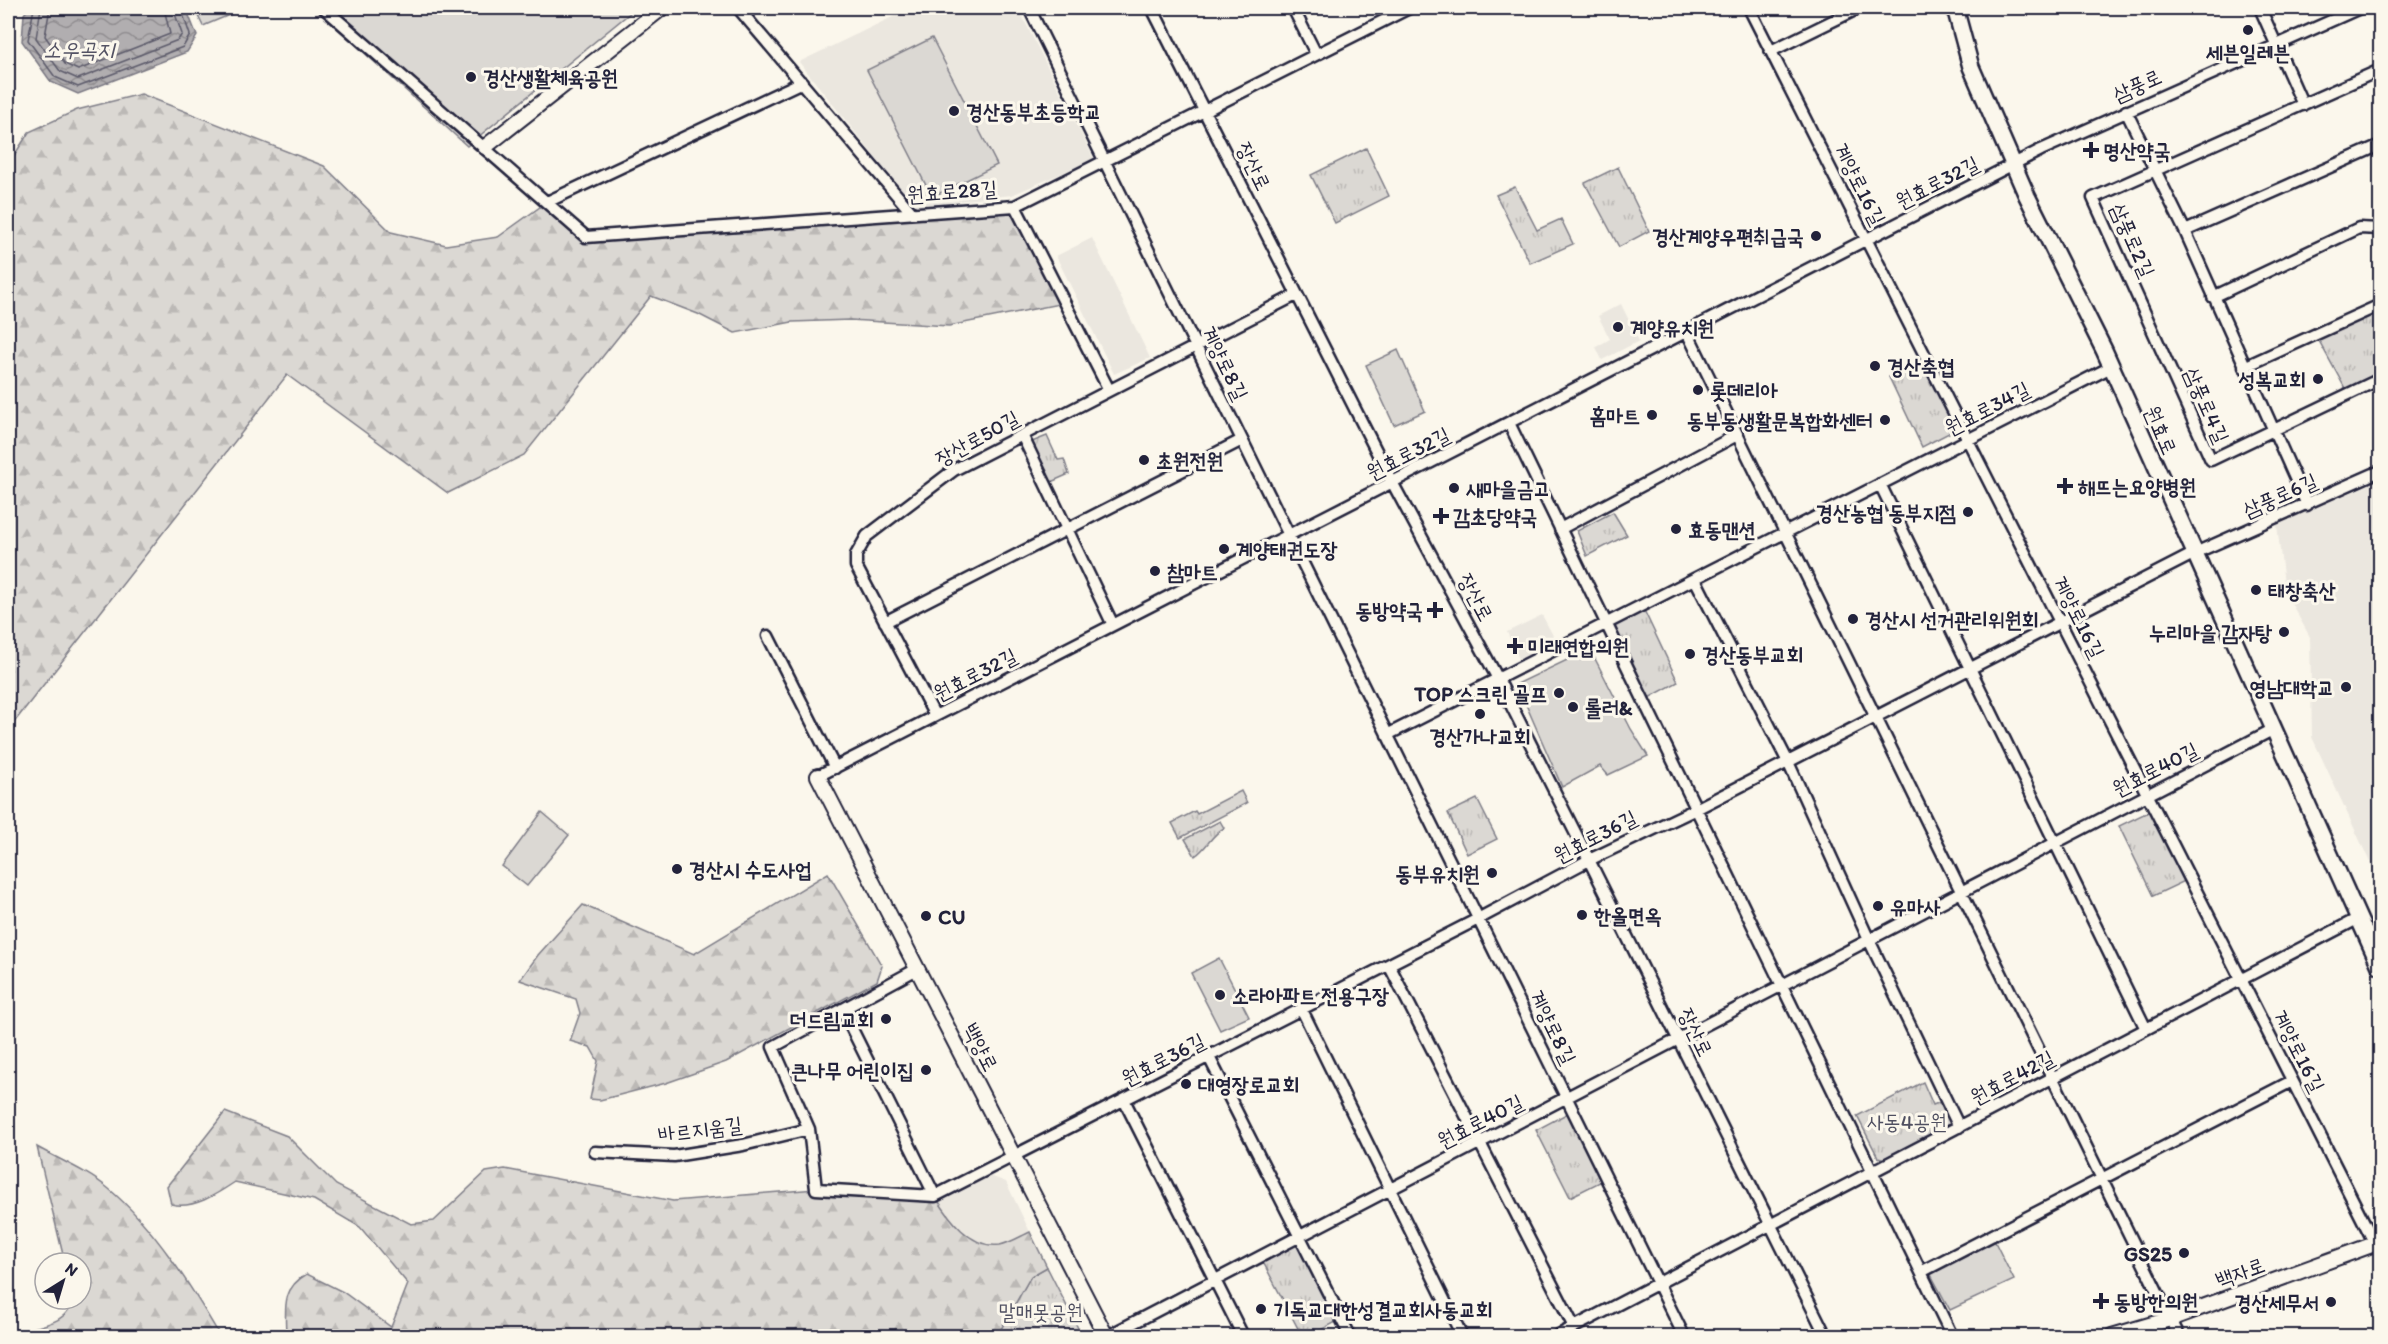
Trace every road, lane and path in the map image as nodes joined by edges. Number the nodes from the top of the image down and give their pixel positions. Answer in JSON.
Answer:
{"nodes":[{"id":1,"x":324,"y":8,"type":"edge"},
{"id":2,"x":662,"y":8,"type":"edge"},
{"id":3,"x":738,"y":8,"type":"edge"},
{"id":4,"x":1029,"y":8,"type":"edge"},
{"id":5,"x":1152,"y":8,"type":"edge"},
{"id":6,"x":1293,"y":8,"type":"edge"},
{"id":7,"x":1409,"y":8,"type":"edge"},
{"id":8,"x":1749,"y":8,"type":"edge"},
{"id":9,"x":1858,"y":8,"type":"edge"},
{"id":10,"x":1955,"y":8,"type":"edge"},
{"id":11,"x":2260,"y":8,"type":"edge"},
{"id":12,"x":2360,"y":8,"type":"edge"},
{"id":13,"x":2277,"y":44,"type":"junction"},
{"id":14,"x":1771,"y":51,"type":"junction"},
{"id":15,"x":1316,"y":54,"type":"junction"},
{"id":16,"x":2380,"y":70,"type":"edge"},
{"id":17,"x":802,"y":82,"type":"junction"},
{"id":18,"x":2303,"y":105,"type":"junction"},
{"id":19,"x":1204,"y":108,"type":"junction"},
{"id":20,"x":2126,"y":111,"type":"junction"},
{"id":21,"x":2380,"y":145,"type":"edge"},
{"id":22,"x":485,"y":147,"type":"junction"},
{"id":23,"x":1104,"y":161,"type":"junction"},
{"id":24,"x":2015,"y":164,"type":"junction"},
{"id":25,"x":2155,"y":170,"type":"junction"},
{"id":26,"x":548,"y":202,"type":"junction"},
{"id":27,"x":1015,"y":206,"type":"junction"},
{"id":28,"x":912,"y":213,"type":"junction"},
{"id":29,"x":2380,"y":230,"type":"edge"},
{"id":30,"x":2185,"y":231,"type":"junction"},
{"id":31,"x":1866,"y":240,"type":"junction"},
{"id":32,"x":1296,"y":295,"type":"junction"},
{"id":33,"x":2213,"y":297,"type":"junction"},
{"id":34,"x":2380,"y":305,"type":"edge"},
{"id":35,"x":2150,"y":326,"type":"joint"},
{"id":36,"x":1687,"y":332,"type":"junction"},
{"id":37,"x":1196,"y":347,"type":"junction"},
{"id":38,"x":2111,"y":367,"type":"junction"},
{"id":39,"x":2244,"y":367,"type":"junction"},
{"id":40,"x":2380,"y":379,"type":"edge"},
{"id":41,"x":1109,"y":390,"type":"junction"},
{"id":42,"x":1509,"y":423,"type":"junction"},
{"id":43,"x":2275,"y":429,"type":"junction"},
{"id":44,"x":1022,"y":435,"type":"junction"},
{"id":45,"x":1737,"y":435,"type":"junction"},
{"id":46,"x":1242,"y":440,"type":"junction"},
{"id":47,"x":1968,"y":440,"type":"junction"},
{"id":48,"x":2380,"y":471,"type":"edge"},
{"id":49,"x":1392,"y":482,"type":"junction"},
{"id":50,"x":1880,"y":484,"type":"junction"},
{"id":51,"x":2307,"y":505,"type":"junction"},
{"id":52,"x":1066,"y":529,"type":"junction"},
{"id":53,"x":1560,"y":529,"type":"junction"},
{"id":54,"x":1785,"y":533,"type":"junction"},
{"id":55,"x":1289,"y":535,"type":"junction"},
{"id":56,"x":2195,"y":554,"type":"junction"},
{"id":57,"x":1695,"y":579,"type":"junction"},
{"id":58,"x":885,"y":622,"type":"junction"},
{"id":59,"x":2060,"y":622,"type":"junction"},
{"id":60,"x":1607,"y":625,"type":"junction"},
{"id":61,"x":1113,"y":626,"type":"junction"},
{"id":62,"x":768,"y":636,"type":"dead end"},
{"id":63,"x":1970,"y":668,"type":"junction"},
{"id":64,"x":1498,"y":679,"type":"junction"},
{"id":65,"x":935,"y":717,"type":"junction"},
{"id":66,"x":1875,"y":717,"type":"junction"},
{"id":67,"x":2274,"y":729,"type":"junction"},
{"id":68,"x":1388,"y":735,"type":"junction"},
{"id":69,"x":1788,"y":762,"type":"junction"},
{"id":70,"x":835,"y":768,"type":"junction"},
{"id":71,"x":818,"y":776,"type":"joint"},
{"id":72,"x":2147,"y":795,"type":"junction"},
{"id":73,"x":1696,"y":808,"type":"junction"},
{"id":74,"x":2055,"y":843,"type":"junction"},
{"id":75,"x":1589,"y":860,"type":"junction"},
{"id":76,"x":1961,"y":892,"type":"junction"},
{"id":77,"x":2359,"y":918,"type":"junction"},
{"id":78,"x":1478,"y":920,"type":"junction"},
{"id":79,"x":1869,"y":940,"type":"junction"},
{"id":80,"x":1389,"y":965,"type":"junction"},
{"id":81,"x":2380,"y":966,"type":"edge"},
{"id":82,"x":918,"y":969,"type":"junction"},
{"id":83,"x":2241,"y":980,"type":"junction"},
{"id":84,"x":1782,"y":986,"type":"junction"},
{"id":85,"x":843,"y":1009,"type":"junction"},
{"id":86,"x":1302,"y":1010,"type":"junction"},
{"id":87,"x":2146,"y":1029,"type":"junction"},
{"id":88,"x":1677,"y":1039,"type":"junction"},
{"id":89,"x":1209,"y":1057,"type":"junction"},
{"id":90,"x":2052,"y":1078,"type":"junction"},
{"id":91,"x":2292,"y":1081,"type":"junction"},
{"id":92,"x":1566,"y":1098,"type":"junction"},
{"id":93,"x":1124,"y":1100,"type":"junction"},
{"id":94,"x":1959,"y":1126,"type":"junction"},
{"id":95,"x":809,"y":1129,"type":"junction"},
{"id":96,"x":1479,"y":1143,"type":"junction"},
{"id":97,"x":595,"y":1152,"type":"dead end"},
{"id":98,"x":1014,"y":1157,"type":"junction"},
{"id":99,"x":1872,"y":1172,"type":"junction"},
{"id":100,"x":2102,"y":1179,"type":"junction"},
{"id":101,"x":1390,"y":1190,"type":"junction"},
{"id":102,"x":935,"y":1196,"type":"junction"},
{"id":103,"x":1771,"y":1225,"type":"junction"},
{"id":104,"x":1299,"y":1237,"type":"junction"},
{"id":105,"x":2378,"y":1243,"type":"edge"},
{"id":106,"x":1921,"y":1272,"type":"junction"},
{"id":107,"x":1215,"y":1280,"type":"junction"},
{"id":108,"x":1658,"y":1284,"type":"junction"},
{"id":109,"x":2170,"y":1319,"type":"junction"},
{"id":110,"x":1575,"y":1327,"type":"junction"},
{"id":111,"x":1107,"y":1336,"type":"edge"},
{"id":112,"x":1243,"y":1336,"type":"edge"},
{"id":113,"x":1350,"y":1336,"type":"edge"},
{"id":114,"x":1462,"y":1336,"type":"edge"},
{"id":115,"x":1557,"y":1336,"type":"edge"},
{"id":116,"x":1684,"y":1336,"type":"edge"},
{"id":117,"x":1826,"y":1336,"type":"edge"},
{"id":118,"x":1952,"y":1336,"type":"edge"},
{"id":119,"x":2112,"y":1336,"type":"edge"},
{"id":120,"x":2179,"y":1336,"type":"edge"}],
"edges":[{"from":1,"to":22,"type":"street","name":"원효로28길"},
{"from":2,"to":22,"type":"street"},
{"from":3,"to":17,"type":"street"},
{"from":4,"to":23,"type":"street","name":"계양로8길"},
{"from":5,"to":19,"type":"street","name":"장산로"},
{"from":6,"to":15,"type":"street"},
{"from":7,"to":15,"type":"street","name":"원효로28길"},
{"from":8,"to":14,"type":"street","name":"계양로16길"},
{"from":9,"to":14,"type":"street"},
{"from":10,"to":24,"type":"main road","name":"원효로"},
{"from":11,"to":13,"type":"street"},
{"from":12,"to":13,"type":"street","name":"삼풍로"},
{"from":13,"to":18,"type":"street"},
{"from":13,"to":20,"type":"street","name":"삼풍로"},
{"from":14,"to":31,"type":"street","name":"계양로16길"},
{"from":15,"to":19,"type":"street","name":"원효로28길"},
{"from":16,"to":18,"type":"street"},
{"from":17,"to":26,"type":"street"},
{"from":17,"to":28,"type":"street"},
{"from":18,"to":25,"type":"street","name":"삼풍로2길"},
{"from":19,"to":23,"type":"street","name":"원효로28길"},
{"from":19,"to":32,"type":"street","name":"장산로"},
{"from":20,"to":24,"type":"street","name":"삼풍로"},
{"from":20,"to":25,"type":"street"},
{"from":21,"to":30,"type":"street"},
{"from":22,"to":26,"type":"street","name":"원효로28길"},
{"from":23,"to":27,"type":"street","name":"원효로28길"},
{"from":23,"to":37,"type":"street","name":"계양로8길"},
{"from":24,"to":31,"type":"street","name":"원효로32길"},
{"from":24,"to":38,"type":"main road","name":"원효로"},
{"from":25,"to":30,"type":"street"},
{"from":25,"to":35,"type":"street","name":"삼풍로2길"},
{"from":26,"to":28,"type":"street","name":"원효로28길"},
{"from":27,"to":28,"type":"street","name":"원효로28길"},
{"from":27,"to":41,"type":"street"},
{"from":29,"to":33,"type":"street"},
{"from":30,"to":33,"type":"street"},
{"from":31,"to":36,"type":"street","name":"원효로32길"},
{"from":31,"to":47,"type":"street","name":"계양로16길"},
{"from":32,"to":37,"type":"street","name":"장산로50길"},
{"from":32,"to":49,"type":"street","name":"장산로"},
{"from":33,"to":39,"type":"street"},
{"from":34,"to":39,"type":"street"},
{"from":35,"to":43,"type":"street","name":"삼풍로4길"},
{"from":36,"to":42,"type":"street","name":"원효로32길"},
{"from":36,"to":45,"type":"street"},
{"from":37,"to":41,"type":"street","name":"장산로50길"},
{"from":37,"to":46,"type":"street","name":"계양로8길"},
{"from":38,"to":47,"type":"street","name":"원효로34길"},
{"from":38,"to":56,"type":"main road","name":"원효로"},
{"from":39,"to":43,"type":"street"},
{"from":40,"to":43,"type":"street","name":"삼풍로4길"},
{"from":41,"to":44,"type":"street","name":"장산로50길"},
{"from":42,"to":49,"type":"street","name":"원효로32길"},
{"from":42,"to":53,"type":"street"},
{"from":43,"to":51,"type":"street"},
{"from":44,"to":52,"type":"street"},
{"from":44,"to":58,"type":"street","name":"장산로50길"},
{"from":45,"to":53,"type":"street"},
{"from":45,"to":54,"type":"street"},
{"from":46,"to":52,"type":"street"},
{"from":46,"to":55,"type":"street","name":"계양로8길"},
{"from":47,"to":50,"type":"street","name":"원효로34길"},
{"from":47,"to":59,"type":"street","name":"계양로16길"},
{"from":48,"to":51,"type":"street","name":"삼풍로6길"},
{"from":49,"to":55,"type":"street","name":"원효로32길"},
{"from":49,"to":64,"type":"street","name":"장산로"},
{"from":50,"to":54,"type":"street","name":"원효로34길"},
{"from":50,"to":63,"type":"street"},
{"from":51,"to":56,"type":"street","name":"삼풍로6길"},
{"from":52,"to":58,"type":"street"},
{"from":52,"to":61,"type":"street"},
{"from":53,"to":60,"type":"street"},
{"from":54,"to":57,"type":"street","name":"원효로34길"},
{"from":54,"to":66,"type":"street"},
{"from":55,"to":61,"type":"street","name":"원효로32길"},
{"from":55,"to":68,"type":"street","name":"계양로8길"},
{"from":56,"to":59,"type":"street","name":"원효로36길"},
{"from":56,"to":67,"type":"main road","name":"원효로"},
{"from":57,"to":60,"type":"street","name":"원효로34길"},
{"from":57,"to":69,"type":"street"},
{"from":58,"to":65,"type":"street","name":"장산로50길"},
{"from":59,"to":63,"type":"street","name":"원효로36길"},
{"from":59,"to":72,"type":"street","name":"계양로16길"},
{"from":60,"to":64,"type":"street","name":"원효로34길"},
{"from":60,"to":73,"type":"street"},
{"from":61,"to":65,"type":"street","name":"원효로32길"},
{"from":62,"to":70,"type":"street"},
{"from":63,"to":66,"type":"street","name":"원효로36길"},
{"from":63,"to":74,"type":"street"},
{"from":64,"to":68,"type":"street"},
{"from":64,"to":75,"type":"street","name":"장산로"},
{"from":65,"to":70,"type":"street","name":"원효로32길"},
{"from":66,"to":69,"type":"street","name":"원효로36길"},
{"from":66,"to":76,"type":"street"},
{"from":67,"to":72,"type":"street","name":"원효로40길"},
{"from":67,"to":77,"type":"main road","name":"원효로"},
{"from":68,"to":78,"type":"street","name":"계양로8길"},
{"from":69,"to":73,"type":"street","name":"원효로36길"},
{"from":69,"to":79,"type":"street"},
{"from":70,"to":71,"type":"street","name":"원효로32길"},
{"from":71,"to":82,"type":"street","name":"백양로"},
{"from":72,"to":74,"type":"street","name":"원효로40길"},
{"from":72,"to":83,"type":"street","name":"계양로16길"},
{"from":73,"to":75,"type":"street","name":"원효로36길"},
{"from":73,"to":84,"type":"street"},
{"from":74,"to":76,"type":"street","name":"원효로40길"},
{"from":74,"to":87,"type":"street"},
{"from":75,"to":78,"type":"street","name":"원효로36길"},
{"from":75,"to":88,"type":"street","name":"장산로"},
{"from":76,"to":79,"type":"street","name":"원효로40길"},
{"from":76,"to":90,"type":"street"},
{"from":77,"to":81,"type":"main road","name":"원효로"},
{"from":77,"to":83,"type":"street","name":"원효로42길"},
{"from":78,"to":80,"type":"street","name":"원효로36길"},
{"from":78,"to":92,"type":"street","name":"계양로8길"},
{"from":79,"to":84,"type":"street","name":"원효로40길"},
{"from":79,"to":94,"type":"street"},
{"from":80,"to":86,"type":"street","name":"원효로36길"},
{"from":80,"to":96,"type":"street"},
{"from":82,"to":85,"type":"street"},
{"from":82,"to":98,"type":"street","name":"백양로"},
{"from":83,"to":87,"type":"street","name":"원효로42길"},
{"from":83,"to":91,"type":"street","name":"계양로16길"},
{"from":84,"to":88,"type":"street","name":"원효로40길"},
{"from":84,"to":99,"type":"street"},
{"from":85,"to":95,"type":"street"},
{"from":85,"to":102,"type":"street"},
{"from":86,"to":89,"type":"street","name":"원효로36길"},
{"from":86,"to":101,"type":"street"},
{"from":87,"to":90,"type":"street","name":"원효로42길"},
{"from":88,"to":92,"type":"street","name":"원효로40길"},
{"from":88,"to":103,"type":"street","name":"장산로"},
{"from":89,"to":93,"type":"street","name":"원효로36길"},
{"from":89,"to":104,"type":"street"},
{"from":90,"to":94,"type":"street","name":"원효로42길"},
{"from":90,"to":100,"type":"street"},
{"from":91,"to":100,"type":"street"},
{"from":91,"to":105,"type":"street","name":"계양로16길"},
{"from":92,"to":96,"type":"street","name":"원효로40길"},
{"from":92,"to":108,"type":"street","name":"계양로8길"},
{"from":93,"to":98,"type":"street","name":"원효로36길"},
{"from":93,"to":107,"type":"street"},
{"from":94,"to":99,"type":"street","name":"원효로42길"},
{"from":95,"to":97,"type":"street","name":"바르지움길"},
{"from":95,"to":102,"type":"street"},
{"from":96,"to":101,"type":"street","name":"원효로40길"},
{"from":96,"to":110,"type":"street"},
{"from":98,"to":102,"type":"street","name":"원효로36길"},
{"from":98,"to":111,"type":"street","name":"백양로"},
{"from":99,"to":103,"type":"street","name":"원효로42길"},
{"from":99,"to":106,"type":"street"},
{"from":100,"to":106,"type":"street"},
{"from":100,"to":109,"type":"street"},
{"from":101,"to":104,"type":"street","name":"원효로40길"},
{"from":101,"to":114,"type":"street"},
{"from":103,"to":108,"type":"street","name":"원효로42길"},
{"from":103,"to":117,"type":"street","name":"장산로"},
{"from":104,"to":107,"type":"street","name":"원효로40길"},
{"from":104,"to":113,"type":"street"},
{"from":105,"to":109,"type":"street","name":"백자로"},
{"from":106,"to":118,"type":"street"},
{"from":107,"to":111,"type":"street","name":"원효로40길"},
{"from":107,"to":112,"type":"street"},
{"from":108,"to":110,"type":"street","name":"원효로42길"},
{"from":108,"to":116,"type":"street","name":"계양로8길"},
{"from":109,"to":119,"type":"street","name":"백자로"},
{"from":109,"to":120,"type":"street"},
{"from":110,"to":115,"type":"street","name":"원효로42길"}]}
